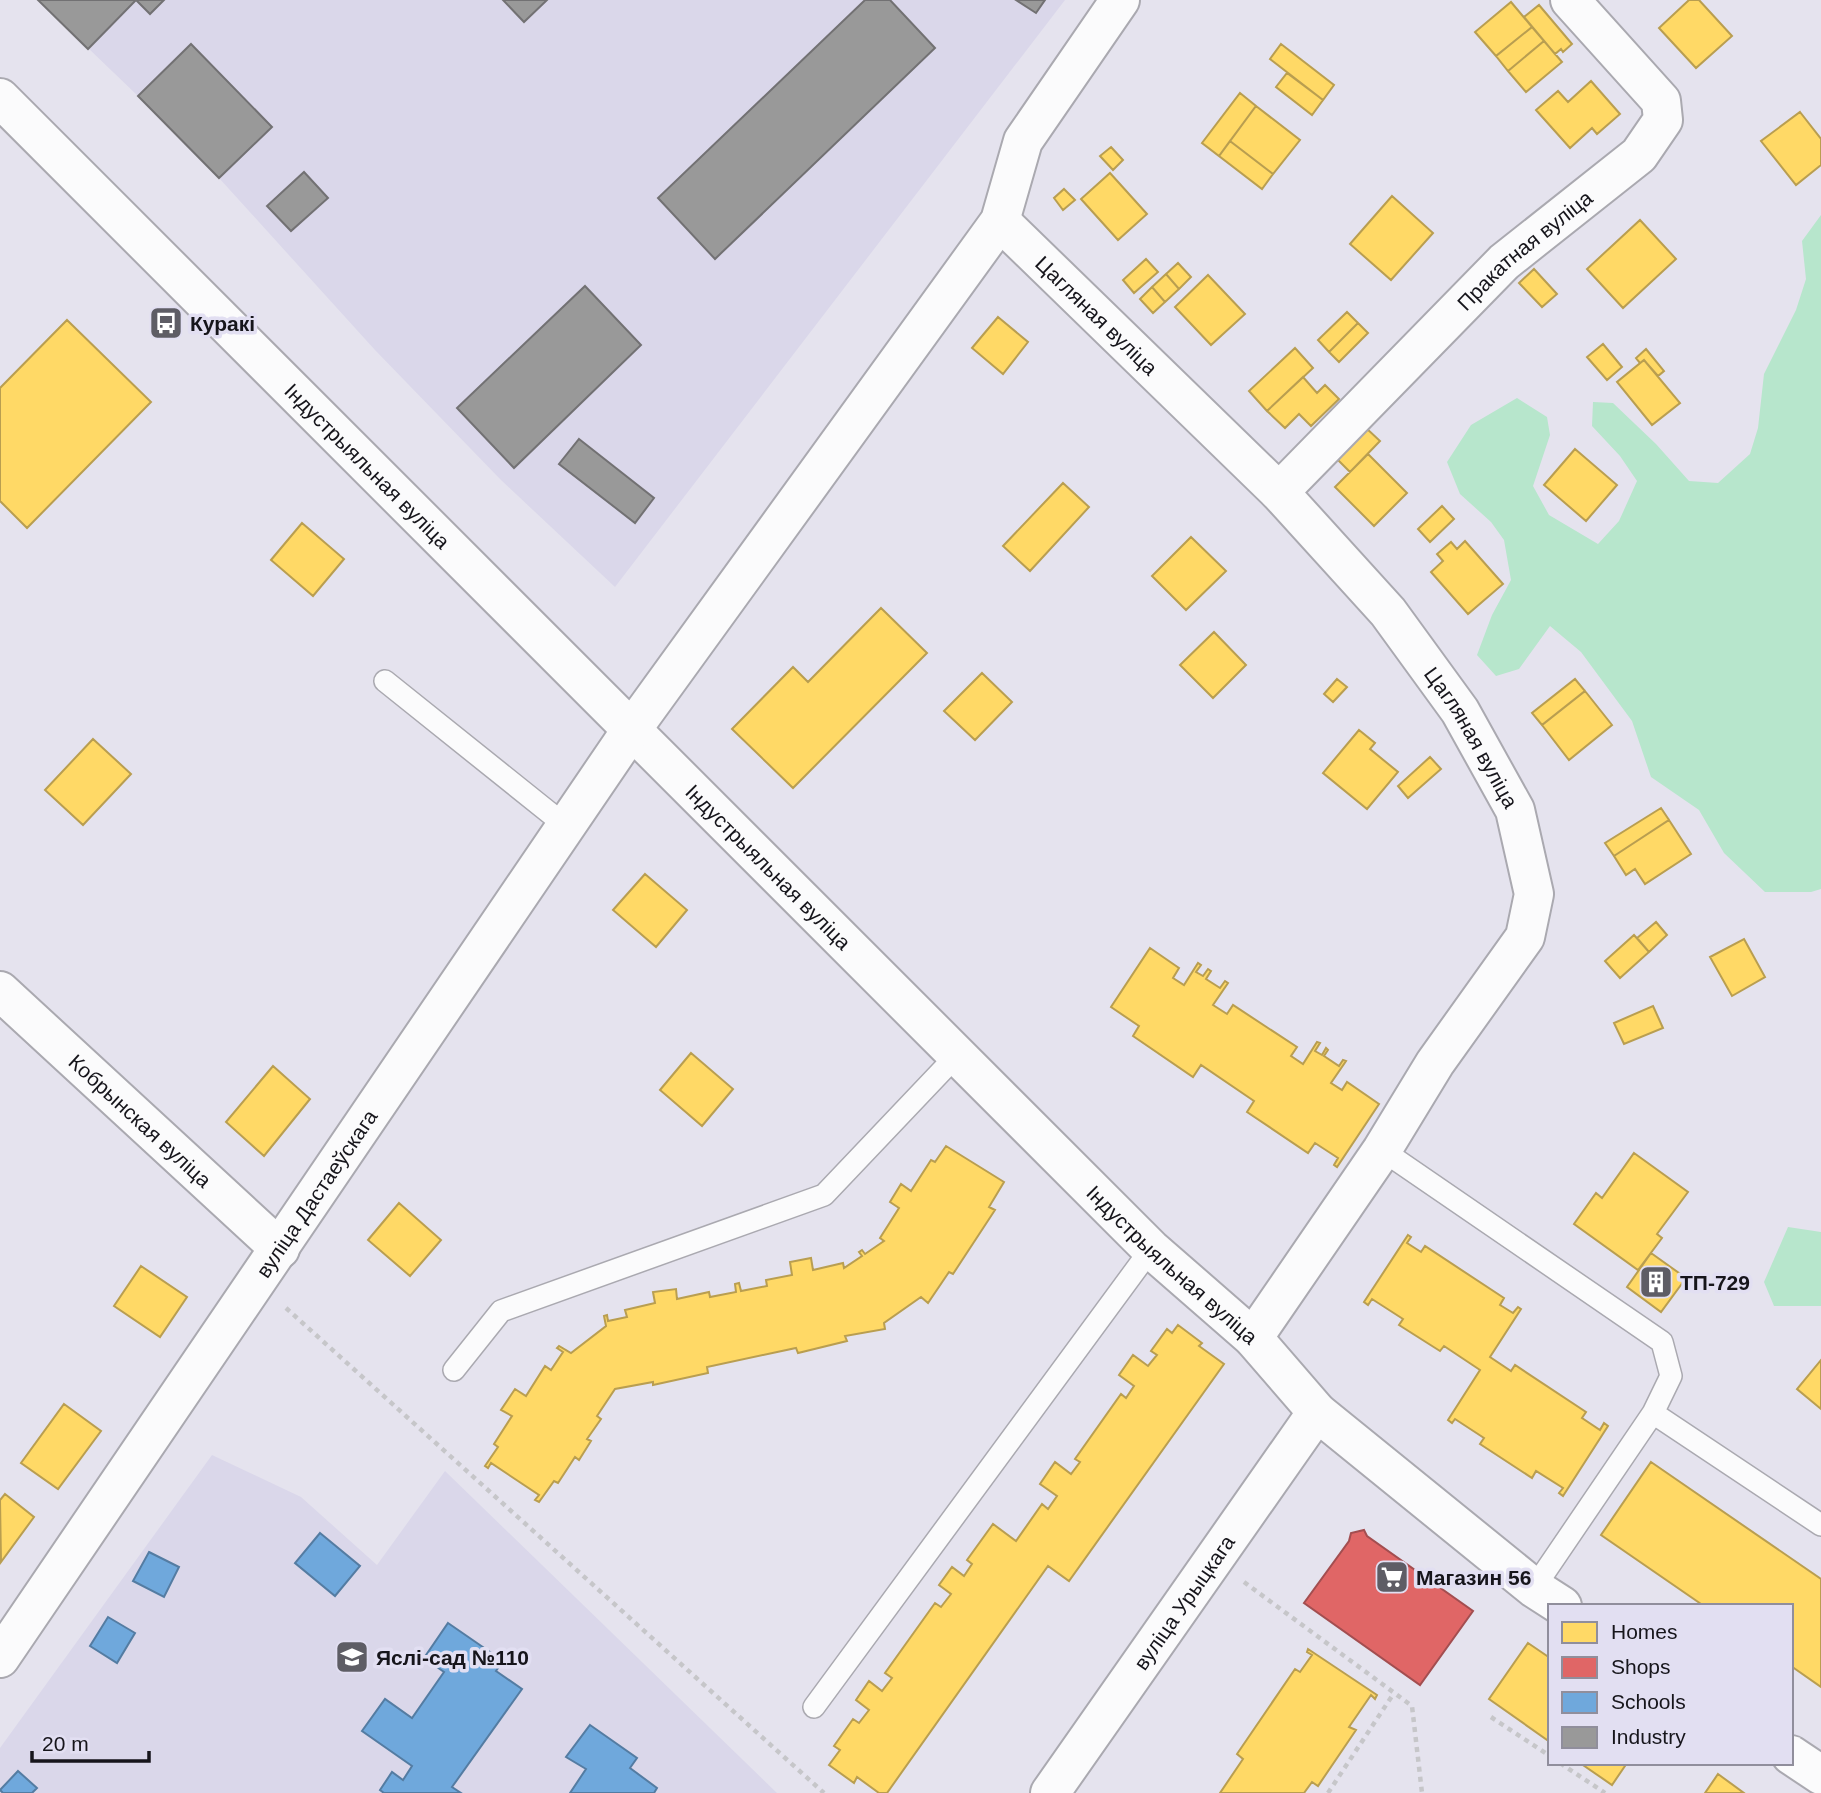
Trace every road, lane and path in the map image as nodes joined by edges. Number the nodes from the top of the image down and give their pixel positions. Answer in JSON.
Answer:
{"nodes":[{"id":1,"x":1120,"y":0,"type":"edge"},
{"id":2,"x":1570,"y":0,"type":"edge"},
{"id":3,"x":0,"y":98,"type":"edge"},
{"id":4,"x":1000,"y":221,"type":"junction"},
{"id":5,"x":1279,"y":492,"type":"junction"},
{"id":6,"x":386,"y":681,"type":"dead end"},
{"id":7,"x":632,"y":729,"type":"junction"},
{"id":8,"x":566,"y":826,"type":"junction"},
{"id":9,"x":0,"y":991,"type":"edge"},
{"id":10,"x":957,"y":1055,"type":"junction"},
{"id":11,"x":1382,"y":1150,"type":"junction"},
{"id":12,"x":280,"y":1249,"type":"junction"},
{"id":13,"x":1151,"y":1249,"type":"junction"},
{"id":14,"x":257,"y":1281,"type":"junction"},
{"id":15,"x":1253,"y":1338,"type":"junction"},
{"id":16,"x":454,"y":1370,"type":"dead end"},
{"id":17,"x":1317,"y":1412,"type":"junction"},
{"id":18,"x":1653,"y":1413,"type":"junction"},
{"id":19,"x":1821,"y":1525,"type":"edge"},
{"id":20,"x":1213,"y":1559,"type":"junction"},
{"id":21,"x":1548,"y":1597,"type":"edge"},
{"id":22,"x":0,"y":1658,"type":"edge"},
{"id":23,"x":1394,"y":1693,"type":"junction"},
{"id":24,"x":814,"y":1707,"type":"dead end"},
{"id":25,"x":1491,"y":1717,"type":"dead end"},
{"id":26,"x":1548,"y":1755,"type":"edge"},
{"id":27,"x":1793,"y":1756,"type":"edge"},
{"id":28,"x":1563,"y":1765,"type":"edge"},
{"id":29,"x":1821,"y":1775,"type":"edge"},
{"id":30,"x":824,"y":1793,"type":"edge"},
{"id":31,"x":1050,"y":1793,"type":"edge"},
{"id":32,"x":1328,"y":1793,"type":"edge"},
{"id":33,"x":1422,"y":1793,"type":"edge"},
{"id":34,"x":1605,"y":1793,"type":"edge"}],
"edges":[{"from":1,"to":4,"type":"street"},
{"from":2,"to":5,"type":"street","name":"Пракатная вуліца"},
{"from":3,"to":7,"type":"street","name":"Індустрыяльная вуліца"},
{"from":4,"to":5,"type":"street","name":"Цагляная вуліца"},
{"from":4,"to":7,"type":"street"},
{"from":5,"to":11,"type":"street","name":"Цагляная вуліца"},
{"from":6,"to":8,"type":"lane"},
{"from":7,"to":8,"type":"street","name":"вуліца Дастаеўскага"},
{"from":7,"to":10,"type":"street","name":"Індустрыяльная вуліца"},
{"from":8,"to":12,"type":"street","name":"вуліца Дастаеўскага"},
{"from":9,"to":12,"type":"street","name":"Кобрынская вуліца"},
{"from":10,"to":13,"type":"street","name":"Індустрыяльная вуліца"},
{"from":10,"to":16,"type":"lane"},
{"from":11,"to":15,"type":"street","name":"Цагляная вуліца"},
{"from":11,"to":18,"type":"lane"},
{"from":12,"to":14,"type":"street","name":"вуліца Дастаеўскага"},
{"from":13,"to":15,"type":"street","name":"Індустрыяльная вуліца"},
{"from":13,"to":24,"type":"lane"},
{"from":14,"to":22,"type":"street","name":"вуліца Дастаеўскага"},
{"from":14,"to":30,"type":"path"},
{"from":15,"to":17,"type":"street","name":"Індустрыяльная вуліца"},
{"from":17,"to":20,"type":"street","name":"вуліца Урыцкага"},
{"from":17,"to":21,"type":"street","name":"Індустрыяльная вуліца"},
{"from":18,"to":19,"type":"lane"},
{"from":18,"to":21,"type":"lane"},
{"from":20,"to":23,"type":"path"},
{"from":20,"to":31,"type":"street","name":"вуліца Урыцкага"},
{"from":23,"to":32,"type":"path"},
{"from":23,"to":33,"type":"path"},
{"from":25,"to":26,"type":"path"},
{"from":27,"to":29,"type":"street"},
{"from":28,"to":34,"type":"path"}]}
